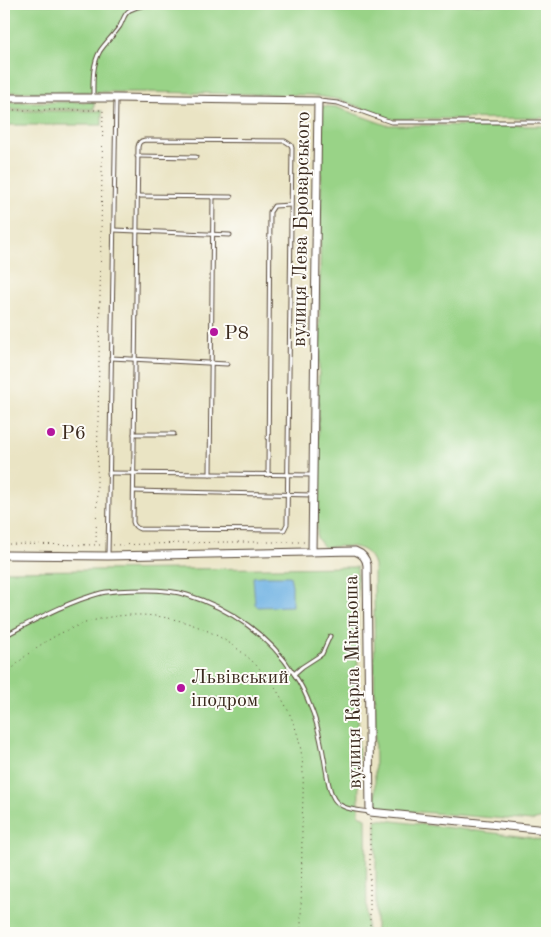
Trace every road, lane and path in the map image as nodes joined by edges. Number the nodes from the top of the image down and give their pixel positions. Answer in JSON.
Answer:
{"nodes":[{"id":1,"x":172,"y":4,"type":"edge"},
{"id":2,"x":4,"y":98,"type":"edge"},
{"id":3,"x":93,"y":98,"type":"junction"},
{"id":4,"x":116,"y":98,"type":"junction"},
{"id":5,"x":318,"y":101,"type":"junction"},
{"id":6,"x":4,"y":110,"type":"edge"},
{"id":7,"x":547,"y":122,"type":"edge"},
{"id":8,"x":138,"y":156,"type":"junction"},
{"id":9,"x":196,"y":157,"type":"dead end"},
{"id":10,"x":137,"y":196,"type":"junction"},
{"id":11,"x":213,"y":197,"type":"junction"},
{"id":12,"x":230,"y":198,"type":"dead end"},
{"id":13,"x":291,"y":205,"type":"junction"},
{"id":14,"x":114,"y":230,"type":"junction"},
{"id":15,"x":137,"y":231,"type":"junction"},
{"id":16,"x":213,"y":234,"type":"junction"},
{"id":17,"x":230,"y":235,"type":"dead end"},
{"id":18,"x":111,"y":358,"type":"junction"},
{"id":19,"x":135,"y":359,"type":"junction"},
{"id":20,"x":211,"y":363,"type":"junction"},
{"id":21,"x":227,"y":364,"type":"dead end"},
{"id":22,"x":134,"y":434,"type":"junction"},
{"id":23,"x":174,"y":434,"type":"dead end"},
{"id":24,"x":109,"y":473,"type":"junction"},
{"id":25,"x":134,"y":474,"type":"junction"},
{"id":26,"x":210,"y":474,"type":"junction"},
{"id":27,"x":268,"y":474,"type":"junction"},
{"id":28,"x":288,"y":475,"type":"junction"},
{"id":29,"x":313,"y":475,"type":"junction"},
{"id":30,"x":134,"y":491,"type":"junction"},
{"id":31,"x":287,"y":494,"type":"junction"},
{"id":32,"x":313,"y":495,"type":"junction"},
{"id":33,"x":312,"y":542,"type":"junction"},
{"id":34,"x":4,"y":544,"type":"edge"},
{"id":35,"x":96,"y":545,"type":"junction"},
{"id":36,"x":108,"y":545,"type":"junction"},
{"id":37,"x":312,"y":552,"type":"junction"},
{"id":38,"x":4,"y":555,"type":"edge"},
{"id":39,"x":108,"y":556,"type":"junction"},
{"id":40,"x":4,"y":636,"type":"edge"},
{"id":41,"x":330,"y":636,"type":"dead end"},
{"id":42,"x":294,"y":674,"type":"junction"},
{"id":43,"x":4,"y":679,"type":"edge"},
{"id":44,"x":370,"y":812,"type":"junction"},
{"id":45,"x":547,"y":830,"type":"edge"},
{"id":46,"x":300,"y":933,"type":"edge"},
{"id":47,"x":370,"y":933,"type":"edge"}],
"edges":[{"from":1,"to":3,"type":"lane"},
{"from":2,"to":3,"type":"street","name":"вулиця Лева Броварського"},
{"from":3,"to":4,"type":"street","name":"вулиця Лева Броварського"},
{"from":4,"to":5,"type":"street","name":"вулиця Лева Броварського"},
{"from":4,"to":14,"type":"lane"},
{"from":5,"to":7,"type":"lane"},
{"from":5,"to":29,"type":"street","name":"вулиця Лева Броварського"},
{"from":6,"to":35,"type":"path"},
{"from":8,"to":9,"type":"lane"},
{"from":8,"to":10,"type":"lane"},
{"from":8,"to":13,"type":"lane"},
{"from":10,"to":11,"type":"lane"},
{"from":10,"to":15,"type":"lane"},
{"from":11,"to":12,"type":"lane"},
{"from":11,"to":16,"type":"lane"},
{"from":13,"to":27,"type":"lane"},
{"from":13,"to":28,"type":"lane"},
{"from":14,"to":15,"type":"lane"},
{"from":14,"to":18,"type":"lane"},
{"from":15,"to":16,"type":"lane"},
{"from":15,"to":19,"type":"lane"},
{"from":16,"to":17,"type":"lane"},
{"from":16,"to":20,"type":"lane"},
{"from":18,"to":19,"type":"lane"},
{"from":18,"to":24,"type":"lane"},
{"from":19,"to":20,"type":"lane"},
{"from":19,"to":22,"type":"lane"},
{"from":20,"to":21,"type":"lane"},
{"from":20,"to":26,"type":"lane"},
{"from":22,"to":23,"type":"lane"},
{"from":22,"to":25,"type":"lane"},
{"from":24,"to":25,"type":"lane"},
{"from":24,"to":36,"type":"lane"},
{"from":25,"to":26,"type":"lane"},
{"from":25,"to":30,"type":"lane"},
{"from":26,"to":27,"type":"lane"},
{"from":27,"to":28,"type":"lane"},
{"from":28,"to":29,"type":"lane"},
{"from":28,"to":31,"type":"lane"},
{"from":29,"to":32,"type":"street","name":"вулиця Лева Броварського"},
{"from":30,"to":31,"type":"lane"},
{"from":30,"to":31,"type":"lane"},
{"from":31,"to":32,"type":"lane"},
{"from":32,"to":33,"type":"street","name":"вулиця Лева Броварського"},
{"from":33,"to":36,"type":"path"},
{"from":33,"to":37,"type":"street","name":"вулиця Лева Броварського"},
{"from":34,"to":35,"type":"path"},
{"from":35,"to":36,"type":"path"},
{"from":36,"to":39,"type":"lane"},
{"from":37,"to":39,"type":"street","name":"вулиця Карла Мікльоша"},
{"from":37,"to":44,"type":"street","name":"вулиця Карла Мікльоша"},
{"from":38,"to":39,"type":"street","name":"вулиця Карла Мікльоша"},
{"from":40,"to":42,"type":"lane"},
{"from":41,"to":42,"type":"lane"},
{"from":42,"to":44,"type":"lane"},
{"from":43,"to":46,"type":"path"},
{"from":44,"to":45,"type":"street","name":"вулиця Карла Мікльоша"},
{"from":44,"to":47,"type":"path"}]}
